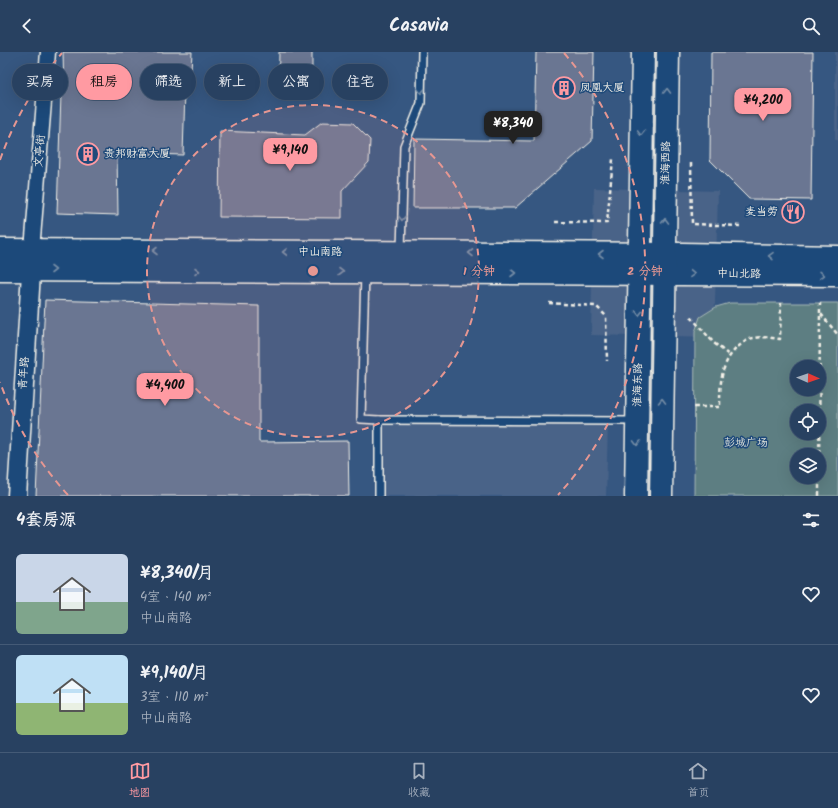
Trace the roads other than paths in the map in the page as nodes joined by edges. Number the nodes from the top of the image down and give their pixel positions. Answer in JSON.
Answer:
{"nodes":[{"id":1,"x":48,"y":52,"type":"edge"},
{"id":2,"x":422,"y":52,"type":"edge"},
{"id":3,"x":643,"y":52,"type":"edge"},
{"id":4,"x":668,"y":52,"type":"edge"},
{"id":5,"x":0,"y":250,"type":"edge"},
{"id":6,"x":400,"y":253,"type":"junction"},
{"id":7,"x":838,"y":257,"type":"edge"},
{"id":8,"x":32,"y":260,"type":"junction"},
{"id":9,"x":640,"y":264,"type":"junction"},
{"id":10,"x":664,"y":264,"type":"junction"},
{"id":11,"x":0,"y":270,"type":"edge"},
{"id":12,"x":365,"y":272,"type":"junction"},
{"id":13,"x":838,"y":275,"type":"edge"},
{"id":14,"x":379,"y":420,"type":"junction"},
{"id":15,"x":637,"y":421,"type":"junction"},
{"id":16,"x":17,"y":496,"type":"edge"},
{"id":17,"x":379,"y":496,"type":"edge"},
{"id":18,"x":636,"y":496,"type":"edge"},
{"id":19,"x":661,"y":496,"type":"edge"}],
"edges":[{"from":1,"to":8,"type":"street","name":"文亭街"},
{"from":2,"to":6,"type":"lane","one_way":true},
{"from":3,"to":9,"type":"main road","one_way":true},
{"from":10,"to":4,"type":"main road","name":"淮海西路","one_way":true},
{"from":5,"to":8,"type":"main road","name":"中山南路"},
{"from":6,"to":8,"type":"main road","name":"中山南路","one_way":true},
{"from":9,"to":6,"type":"main road","name":"中山南路","one_way":true},
{"from":7,"to":10,"type":"main road","name":"中山北路","one_way":true},
{"from":8,"to":11,"type":"main road","name":"中山南路"},
{"from":8,"to":12,"type":"main road","name":"中山南路","one_way":true},
{"from":8,"to":16,"type":"street","name":"青年路"},
{"from":9,"to":10,"type":"main road","name":"中山北路"},
{"from":12,"to":9,"type":"main road","name":"中山南路","one_way":true},
{"from":9,"to":15,"type":"main road","name":"淮海东路","one_way":true},
{"from":10,"to":13,"type":"main road","name":"中山北路","one_way":true},
{"from":19,"to":10,"type":"main road","one_way":true},
{"from":12,"to":14,"type":"lane"},
{"from":14,"to":15,"type":"lane"},
{"from":14,"to":17,"type":"lane"},
{"from":15,"to":18,"type":"main road","name":"淮海东路","one_way":true}]}
